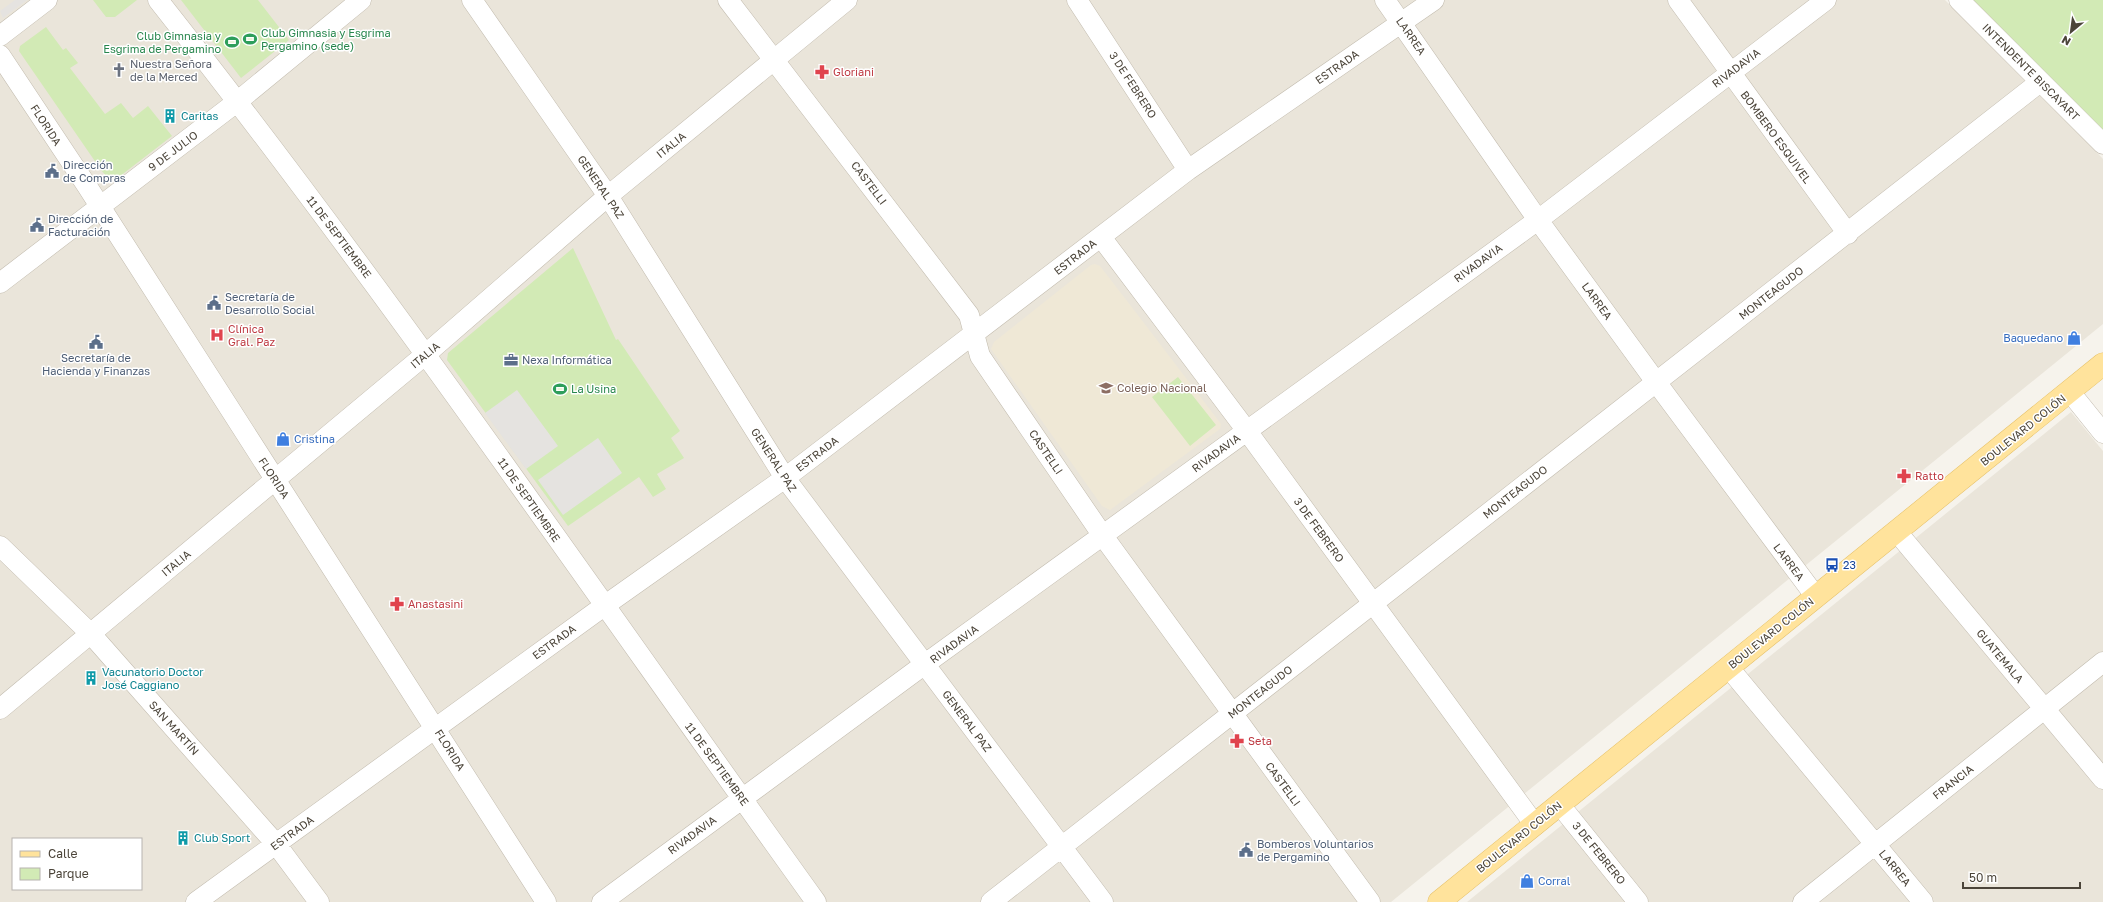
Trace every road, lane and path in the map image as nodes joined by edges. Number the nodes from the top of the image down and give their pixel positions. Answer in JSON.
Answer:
{"nodes":[{"id":1,"x":47,"y":0,"type":"edge"},
{"id":2,"x":158,"y":0,"type":"edge"},
{"id":3,"x":361,"y":0,"type":"edge"},
{"id":4,"x":472,"y":0,"type":"edge"},
{"id":5,"x":728,"y":0,"type":"edge"},
{"id":6,"x":847,"y":0,"type":"edge"},
{"id":7,"x":1078,"y":0,"type":"edge"},
{"id":8,"x":1385,"y":0,"type":"edge"},
{"id":9,"x":1434,"y":0,"type":"edge"},
{"id":10,"x":1678,"y":0,"type":"edge"},
{"id":11,"x":1826,"y":0,"type":"edge"},
{"id":12,"x":1958,"y":0,"type":"edge"},
{"id":13,"x":1402,"y":23,"type":"junction"},
{"id":14,"x":0,"y":36,"type":"edge"},
{"id":15,"x":0,"y":55,"type":"edge"},
{"id":16,"x":776,"y":60,"type":"junction"},
{"id":17,"x":1729,"y":73,"type":"junction"},
{"id":18,"x":2040,"y":82,"type":"junction"},
{"id":19,"x":238,"y":101,"type":"junction"},
{"id":20,"x":2103,"y":144,"type":"edge"},
{"id":21,"x":1188,"y":170,"type":"junction"},
{"id":22,"x":608,"y":196,"type":"junction"},
{"id":23,"x":100,"y":206,"type":"junction"},
{"id":24,"x":1538,"y":220,"type":"junction"},
{"id":25,"x":1848,"y":234,"type":"junction"},
{"id":26,"x":1101,"y":237,"type":"junction"},
{"id":27,"x":0,"y":283,"type":"edge"},
{"id":28,"x":974,"y":335,"type":"junction"},
{"id":29,"x":426,"y":354,"type":"junction"},
{"id":30,"x":2103,"y":364,"type":"edge"},
{"id":31,"x":1656,"y":382,"type":"junction"},
{"id":32,"x":2070,"y":392,"type":"junction"},
{"id":33,"x":1247,"y":430,"type":"junction"},
{"id":34,"x":2103,"y":433,"type":"edge"},
{"id":35,"x":785,"y":478,"type":"junction"},
{"id":36,"x":274,"y":479,"type":"junction"},
{"id":37,"x":1897,"y":532,"type":"junction"},
{"id":38,"x":1103,"y":536,"type":"junction"},
{"id":39,"x":0,"y":546,"type":"edge"},
{"id":40,"x":1816,"y":597,"type":"junction"},
{"id":41,"x":1372,"y":604,"type":"junction"},
{"id":42,"x":604,"y":606,"type":"junction"},
{"id":43,"x":91,"y":634,"type":"junction"},
{"id":44,"x":2103,"y":662,"type":"edge"},
{"id":45,"x":925,"y":664,"type":"junction"},
{"id":46,"x":1729,"y":668,"type":"junction"},
{"id":47,"x":0,"y":708,"type":"edge"},
{"id":48,"x":2044,"y":710,"type":"junction"},
{"id":49,"x":1232,"y":715,"type":"junction"},
{"id":50,"x":436,"y":728,"type":"junction"},
{"id":51,"x":2103,"y":779,"type":"edge"},
{"id":52,"x":742,"y":799,"type":"junction"},
{"id":53,"x":1560,"y":805,"type":"junction"},
{"id":54,"x":1535,"y":825,"type":"junction"},
{"id":55,"x":1875,"y":843,"type":"junction"},
{"id":56,"x":276,"y":844,"type":"junction"},
{"id":57,"x":1061,"y":847,"type":"junction"},
{"id":58,"x":196,"y":902,"type":"edge"},
{"id":59,"x":319,"y":902,"type":"edge"},
{"id":60,"x":546,"y":902,"type":"edge"},
{"id":61,"x":602,"y":902,"type":"edge"},
{"id":62,"x":816,"y":902,"type":"edge"},
{"id":63,"x":991,"y":902,"type":"edge"},
{"id":64,"x":1103,"y":902,"type":"edge"},
{"id":65,"x":1370,"y":902,"type":"edge"},
{"id":66,"x":1439,"y":902,"type":"edge"},
{"id":67,"x":1638,"y":902,"type":"edge"},
{"id":68,"x":1803,"y":902,"type":"edge"},
{"id":69,"x":1923,"y":902,"type":"edge"}],
"edges":[{"from":1,"to":14,"type":"street"},
{"from":2,"to":19,"type":"street","name":"11 DE SEPTIEMBRE"},
{"from":3,"to":19,"type":"street","name":"9 DE JULIO"},
{"from":4,"to":22,"type":"street","name":"GENERAL PAZ"},
{"from":5,"to":16,"type":"street","name":"CASTELLI"},
{"from":6,"to":16,"type":"street","name":"ITALIA"},
{"from":7,"to":21,"type":"street","name":"3 DE FEBRERO"},
{"from":8,"to":13,"type":"street","name":"LARREA"},
{"from":9,"to":13,"type":"street","name":"ESTRADA"},
{"from":10,"to":17,"type":"street","name":"BOMBERO ESQUIVEL"},
{"from":11,"to":17,"type":"street","name":"RIVADAVIA"},
{"from":12,"to":18,"type":"street","name":"INTENDENTE BISCAYART"},
{"from":13,"to":21,"type":"street","name":"ESTRADA"},
{"from":13,"to":24,"type":"street","name":"LARREA"},
{"from":15,"to":23,"type":"street","name":"FLORIDA"},
{"from":16,"to":22,"type":"street","name":"ITALIA"},
{"from":16,"to":28,"type":"street","name":"CASTELLI"},
{"from":17,"to":24,"type":"street","name":"RIVADAVIA"},
{"from":17,"to":25,"type":"street","name":"BOMBERO ESQUIVEL"},
{"from":18,"to":20,"type":"street","name":"INTENDENTE BISCAYART"},
{"from":18,"to":25,"type":"street","name":"MONTEAGUDO"},
{"from":19,"to":23,"type":"street","name":"9 DE JULIO"},
{"from":19,"to":29,"type":"street","name":"11 DE SEPTIEMBRE"},
{"from":21,"to":26,"type":"street","name":"ESTRADA"},
{"from":22,"to":29,"type":"street","name":"ITALIA"},
{"from":22,"to":35,"type":"street","name":"GENERAL PAZ"},
{"from":23,"to":27,"type":"street","name":"9 DE JULIO"},
{"from":23,"to":36,"type":"street","name":"FLORIDA"},
{"from":24,"to":31,"type":"street","name":"LARREA"},
{"from":24,"to":33,"type":"street","name":"RIVADAVIA"},
{"from":25,"to":31,"type":"street","name":"MONTEAGUDO"},
{"from":26,"to":28,"type":"street","name":"ESTRADA"},
{"from":26,"to":33,"type":"street","name":"3 DE FEBRERO"},
{"from":28,"to":35,"type":"street","name":"ESTRADA"},
{"from":28,"to":38,"type":"street","name":"CASTELLI"},
{"from":29,"to":36,"type":"street","name":"ITALIA"},
{"from":29,"to":42,"type":"street","name":"11 DE SEPTIEMBRE"},
{"from":30,"to":32,"type":"main road","name":"BOULEVARD COLÓN"},
{"from":31,"to":40,"type":"street","name":"LARREA"},
{"from":31,"to":41,"type":"street","name":"MONTEAGUDO"},
{"from":32,"to":34,"type":"street"},
{"from":32,"to":37,"type":"main road","name":"BOULEVARD COLÓN"},
{"from":33,"to":38,"type":"street","name":"RIVADAVIA"},
{"from":33,"to":41,"type":"street","name":"3 DE FEBRERO"},
{"from":35,"to":42,"type":"street","name":"ESTRADA"},
{"from":35,"to":45,"type":"street","name":"GENERAL PAZ"},
{"from":36,"to":43,"type":"street","name":"ITALIA"},
{"from":36,"to":50,"type":"street","name":"FLORIDA"},
{"from":37,"to":40,"type":"main road","name":"BOULEVARD COLÓN"},
{"from":37,"to":48,"type":"street","name":"GUATEMALA"},
{"from":38,"to":45,"type":"street","name":"RIVADAVIA"},
{"from":38,"to":49,"type":"street","name":"CASTELLI"},
{"from":39,"to":43,"type":"street","name":"SAN MARTÍN"},
{"from":40,"to":46,"type":"main road","name":"BOULEVARD COLÓN"},
{"from":41,"to":49,"type":"street","name":"MONTEAGUDO"},
{"from":41,"to":54,"type":"street","name":"3 DE FEBRERO"},
{"from":42,"to":50,"type":"street","name":"ESTRADA"},
{"from":42,"to":52,"type":"street","name":"11 DE SEPTIEMBRE"},
{"from":43,"to":47,"type":"street","name":"ITALIA"},
{"from":43,"to":56,"type":"street","name":"SAN MARTÍN"},
{"from":44,"to":48,"type":"street","name":"FRANCIA"},
{"from":45,"to":52,"type":"street","name":"RIVADAVIA"},
{"from":45,"to":57,"type":"street","name":"GENERAL PAZ"},
{"from":46,"to":53,"type":"main road","name":"BOULEVARD COLÓN"},
{"from":46,"to":55,"type":"street","name":"LARREA"},
{"from":48,"to":51,"type":"street","name":"GUATEMALA"},
{"from":48,"to":55,"type":"street","name":"FRANCIA"},
{"from":49,"to":57,"type":"street","name":"MONTEAGUDO"},
{"from":49,"to":65,"type":"street","name":"CASTELLI"},
{"from":50,"to":56,"type":"street","name":"ESTRADA"},
{"from":50,"to":60,"type":"street","name":"FLORIDA"},
{"from":52,"to":61,"type":"street","name":"RIVADAVIA"},
{"from":52,"to":62,"type":"street","name":"11 DE SEPTIEMBRE"},
{"from":53,"to":54,"type":"main road","name":"BOULEVARD COLÓN"},
{"from":53,"to":67,"type":"street","name":"3 DE FEBRERO"},
{"from":54,"to":66,"type":"main road","name":"BOULEVARD COLÓN"},
{"from":55,"to":68,"type":"street","name":"FRANCIA"},
{"from":55,"to":69,"type":"street","name":"LARREA"},
{"from":56,"to":58,"type":"street","name":"ESTRADA"},
{"from":56,"to":59,"type":"street","name":"SAN MARTÍN"},
{"from":57,"to":63,"type":"street","name":"MONTEAGUDO"},
{"from":57,"to":64,"type":"street","name":"GENERAL PAZ"}]}
